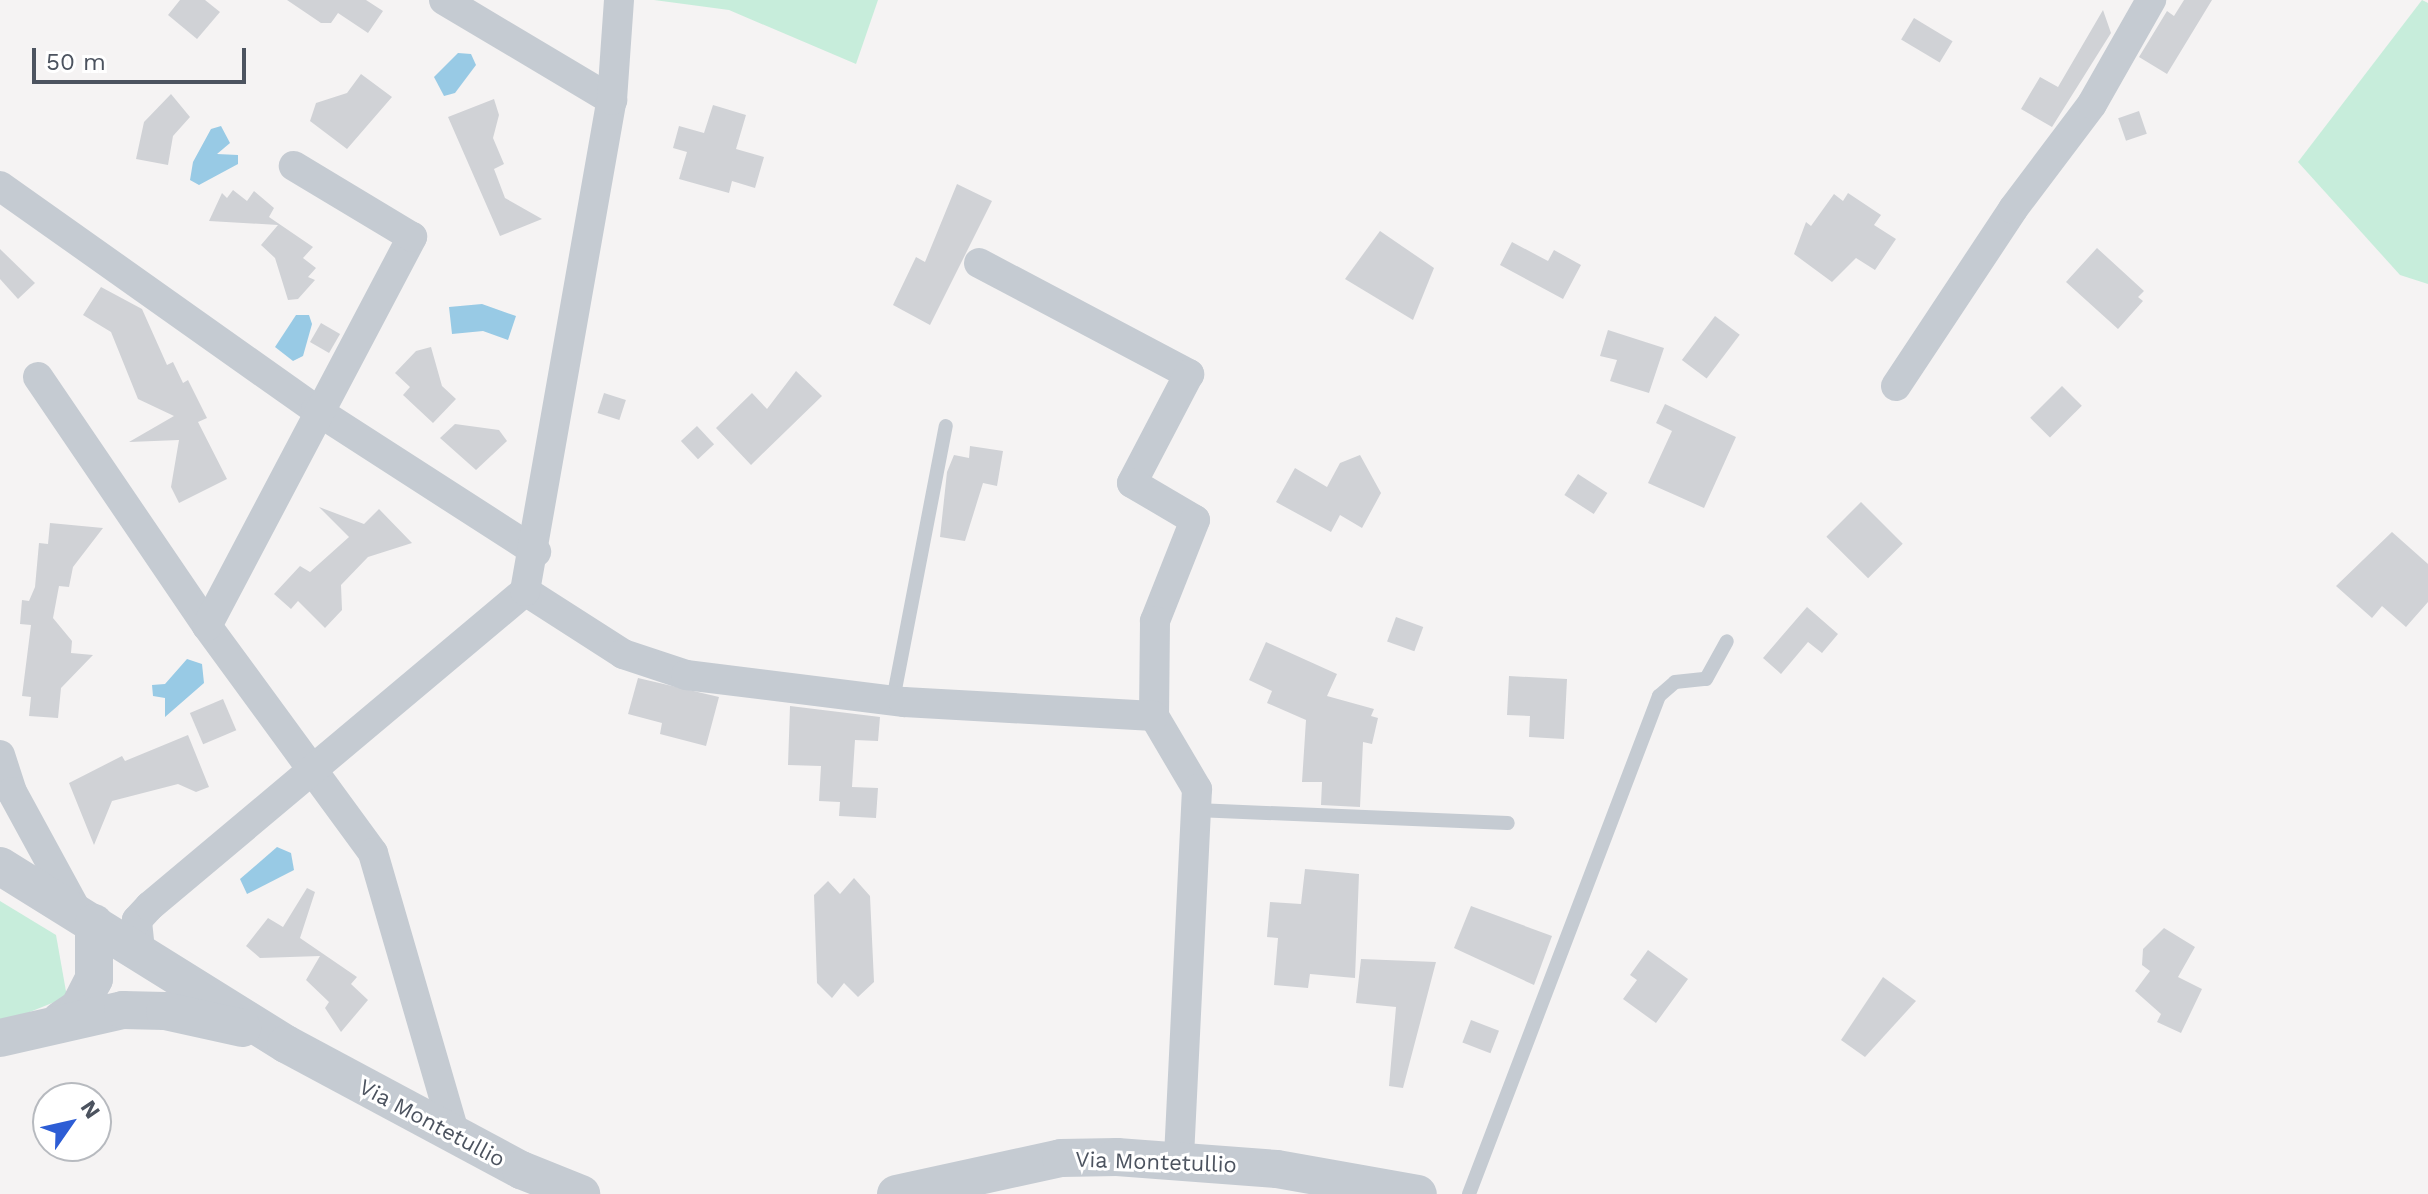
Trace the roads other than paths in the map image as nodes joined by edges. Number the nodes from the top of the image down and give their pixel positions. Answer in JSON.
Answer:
{"nodes":[{"id":1,"x":444,"y":0,"type":"edge"},
{"id":2,"x":619,"y":0,"type":"edge"},
{"id":3,"x":2151,"y":0,"type":"edge"},
{"id":4,"x":612,"y":100,"type":"junction"},
{"id":5,"x":294,"y":166,"type":"dead end"},
{"id":6,"x":0,"y":186,"type":"edge"},
{"id":7,"x":979,"y":263,"type":"dead end"},
{"id":8,"x":38,"y":377,"type":"dead end"},
{"id":9,"x":1896,"y":386,"type":"dead end"},
{"id":10,"x":316,"y":410,"type":"junction"},
{"id":11,"x":946,"y":426,"type":"dead end"},
{"id":12,"x":536,"y":552,"type":"junction"},
{"id":13,"x":525,"y":591,"type":"junction"},
{"id":14,"x":207,"y":626,"type":"junction"},
{"id":15,"x":1727,"y":641,"type":"dead end"},
{"id":16,"x":893,"y":700,"type":"junction"},
{"id":17,"x":1154,"y":716,"type":"junction"},
{"id":18,"x":0,"y":755,"type":"edge"},
{"id":19,"x":315,"y":771,"type":"junction"},
{"id":20,"x":1196,"y":810,"type":"junction"},
{"id":21,"x":1508,"y":823,"type":"dead end"},
{"id":22,"x":0,"y":866,"type":"edge"},
{"id":23,"x":150,"y":906,"type":"junction"},
{"id":24,"x":86,"y":918,"type":"junction"},
{"id":25,"x":140,"y":950,"type":"junction"},
{"id":26,"x":123,"y":1010,"type":"junction"},
{"id":27,"x":61,"y":1020,"type":"junction"},
{"id":28,"x":0,"y":1038,"type":"edge"},
{"id":29,"x":286,"y":1044,"type":"junction"},
{"id":30,"x":455,"y":1136,"type":"junction"},
{"id":31,"x":1179,"y":1158,"type":"junction"},
{"id":32,"x":581,"y":1194,"type":"edge"},
{"id":33,"x":896,"y":1194,"type":"edge"},
{"id":34,"x":1418,"y":1194,"type":"edge"},
{"id":35,"x":1469,"y":1194,"type":"edge"}],
"edges":[{"from":1,"to":4,"type":"street"},
{"from":2,"to":4,"type":"street"},
{"from":3,"to":9,"type":"street"},
{"from":4,"to":12,"type":"street"},
{"from":5,"to":10,"type":"street"},
{"from":6,"to":10,"type":"street"},
{"from":7,"to":17,"type":"street"},
{"from":8,"to":14,"type":"street"},
{"from":10,"to":12,"type":"street"},
{"from":10,"to":14,"type":"street"},
{"from":11,"to":16,"type":"lane"},
{"from":12,"to":13,"type":"street"},
{"from":13,"to":16,"type":"street"},
{"from":13,"to":19,"type":"street"},
{"from":14,"to":19,"type":"street"},
{"from":15,"to":35,"type":"lane"},
{"from":16,"to":17,"type":"street"},
{"from":17,"to":20,"type":"street"},
{"from":18,"to":24,"type":"street"},
{"from":19,"to":23,"type":"street"},
{"from":19,"to":30,"type":"street"},
{"from":20,"to":21,"type":"lane"},
{"from":20,"to":31,"type":"street"},
{"from":22,"to":24,"type":"street"},
{"from":23,"to":24,"type":"street"},
{"from":23,"to":25,"type":"street"},
{"from":24,"to":25,"type":"street"},
{"from":24,"to":26,"type":"street"},
{"from":24,"to":27,"type":"street"},
{"from":25,"to":26,"type":"street"},
{"from":25,"to":29,"type":"street"},
{"from":26,"to":27,"type":"street"},
{"from":26,"to":29,"type":"street"},
{"from":27,"to":28,"type":"street"},
{"from":29,"to":30,"type":"street","name":"Via Montetullio"},
{"from":30,"to":32,"type":"street","name":"Via Montetullio"},
{"from":31,"to":33,"type":"street","name":"Via Montetullio"},
{"from":31,"to":34,"type":"street","name":"Via Montetullio"}]}
